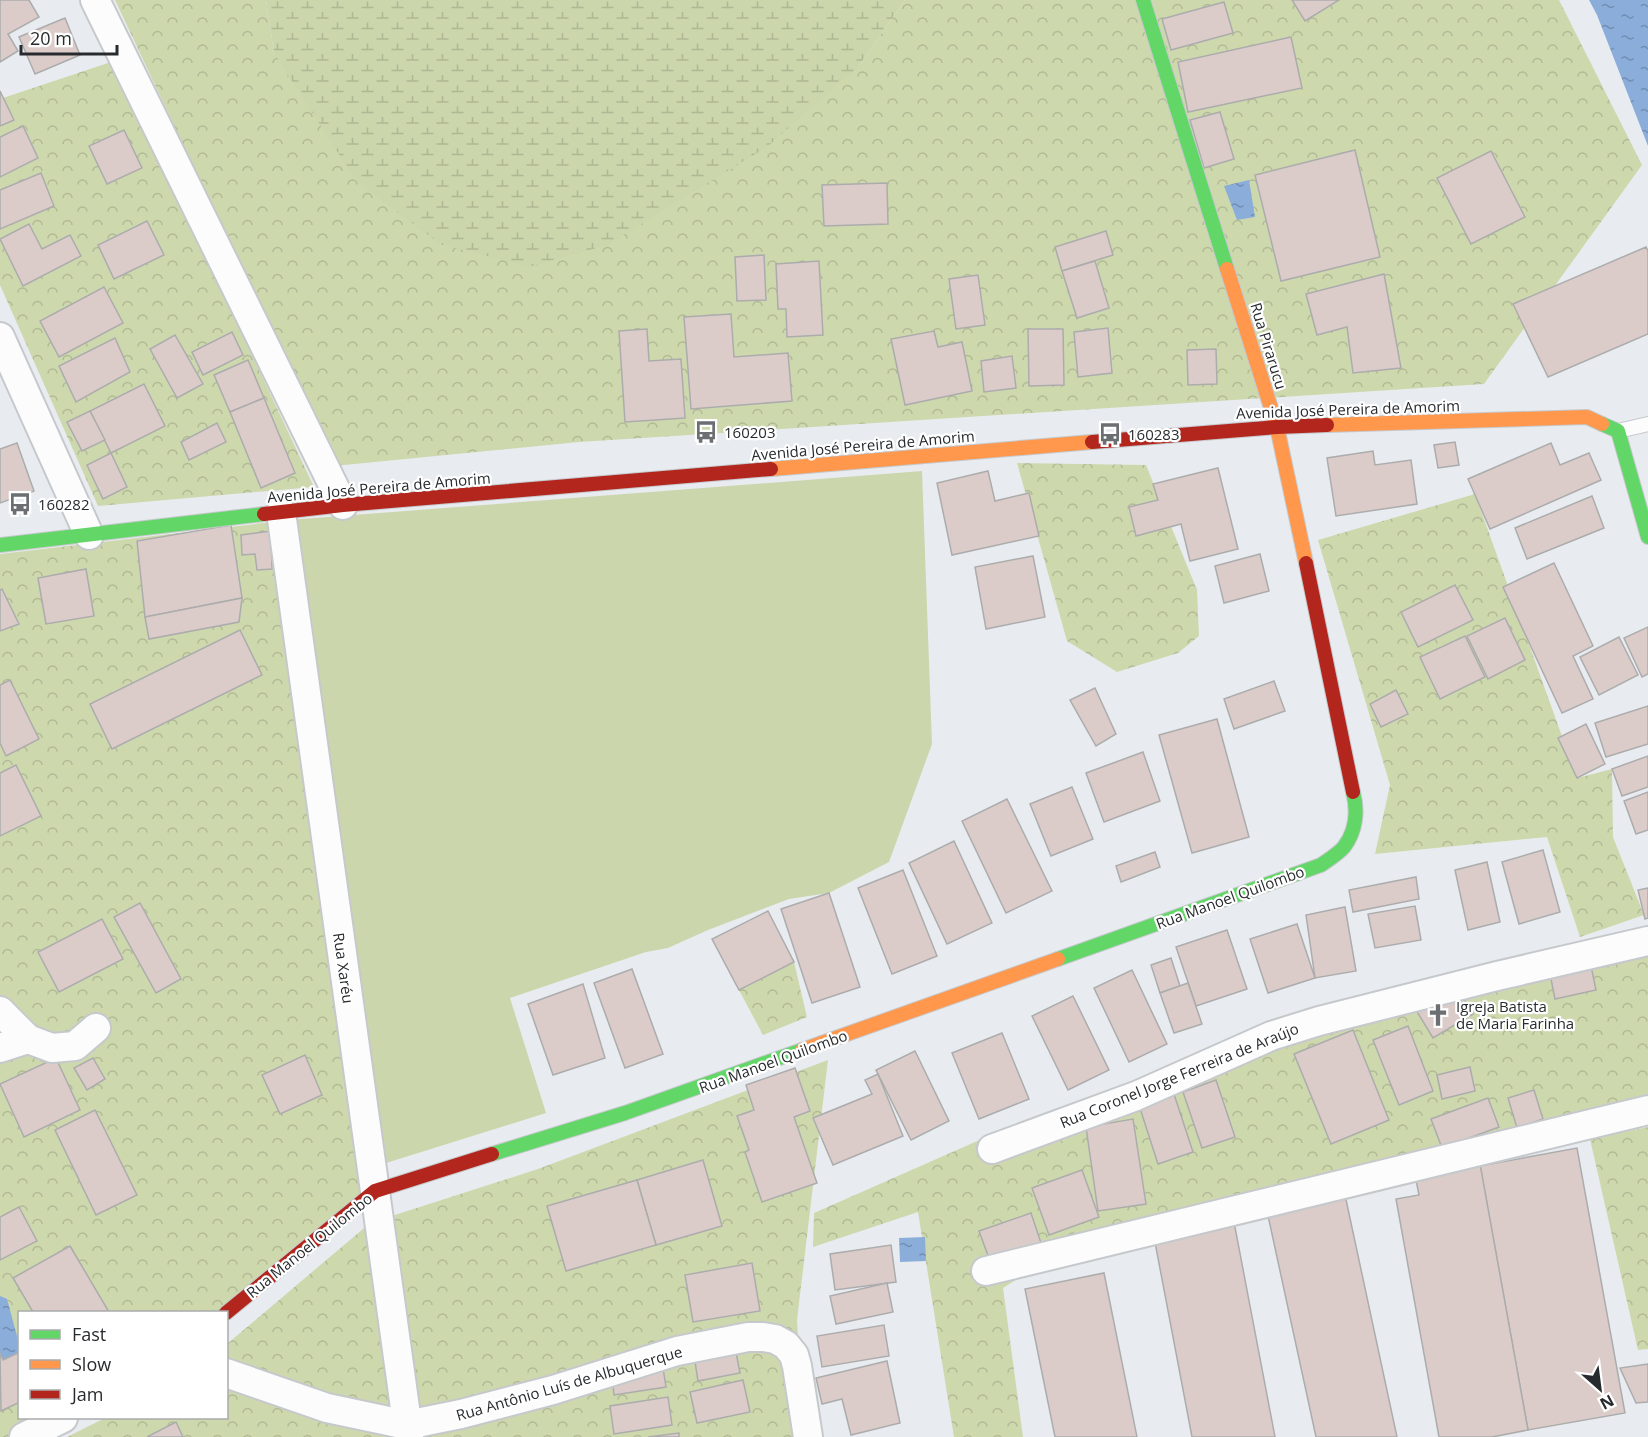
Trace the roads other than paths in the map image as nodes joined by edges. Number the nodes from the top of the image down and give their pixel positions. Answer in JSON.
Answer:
{"nodes":[{"id":1,"x":95,"y":0,"type":"edge"},
{"id":2,"x":1143,"y":0,"type":"edge"},
{"id":3,"x":0,"y":337,"type":"edge"},
{"id":4,"x":1648,"y":424,"type":"edge"},
{"id":5,"x":1277,"y":427,"type":"junction"},
{"id":6,"x":1618,"y":431,"type":"junction"},
{"id":7,"x":343,"y":505,"type":"junction"},
{"id":8,"x":280,"y":512,"type":"junction"},
{"id":9,"x":89,"y":535,"type":"junction"},
{"id":10,"x":1648,"y":537,"type":"edge"},
{"id":11,"x":0,"y":545,"type":"edge"},
{"id":12,"x":1343,"y":848,"type":"joint"},
{"id":13,"x":1648,"y":941,"type":"edge"},
{"id":14,"x":0,"y":1011,"type":"edge"},
{"id":15,"x":96,"y":1028,"type":"dead end"},
{"id":16,"x":28,"y":1039,"type":"junction"},
{"id":17,"x":0,"y":1048,"type":"edge"},
{"id":18,"x":1648,"y":1110,"type":"edge"},
{"id":19,"x":992,"y":1149,"type":"dead end"},
{"id":20,"x":375,"y":1191,"type":"junction"},
{"id":21,"x":986,"y":1270,"type":"dead end"},
{"id":22,"x":228,"y":1311,"type":"edge"},
{"id":23,"x":228,"y":1374,"type":"edge"},
{"id":24,"x":61,"y":1419,"type":"edge"},
{"id":25,"x":408,"y":1431,"type":"edge"},
{"id":26,"x":24,"y":1437,"type":"edge"},
{"id":27,"x":808,"y":1437,"type":"edge"}],
"edges":[{"from":1,"to":7,"type":"street"},
{"from":2,"to":5,"type":"street","name":"Rua Pirarucu"},
{"from":3,"to":9,"type":"street"},
{"from":4,"to":6,"type":"lane"},
{"from":5,"to":6,"type":"street","name":"Avenida José Pereira de Amorim"},
{"from":5,"to":7,"type":"street","name":"Avenida José Pereira de Amorim"},
{"from":5,"to":12,"type":"street","name":"Rua Pirarucu"},
{"from":6,"to":10,"type":"street"},
{"from":7,"to":8,"type":"street","name":"Avenida José Pereira de Amorim"},
{"from":8,"to":9,"type":"street","name":"Avenida José Pereira de Amorim"},
{"from":8,"to":20,"type":"street","name":"Rua Xaréu"},
{"from":9,"to":11,"type":"street","name":"Avenida José Pereira de Amorim"},
{"from":12,"to":20,"type":"street","name":"Rua Manoel Quilombo"},
{"from":13,"to":19,"type":"street","name":"Rua Coronel Jorge Ferreira de Araújo"},
{"from":14,"to":16,"type":"street"},
{"from":15,"to":16,"type":"street"},
{"from":16,"to":17,"type":"street"},
{"from":18,"to":21,"type":"street"},
{"from":20,"to":22,"type":"street","name":"Rua Manoel Quilombo"},
{"from":20,"to":25,"type":"street","name":"Rua Xaréu"},
{"from":23,"to":25,"type":"street","name":"Rua Antônio Luís de Albuquerque"},
{"from":24,"to":26,"type":"street"},
{"from":25,"to":27,"type":"street","name":"Rua Antônio Luís de Albuquerque"}]}
